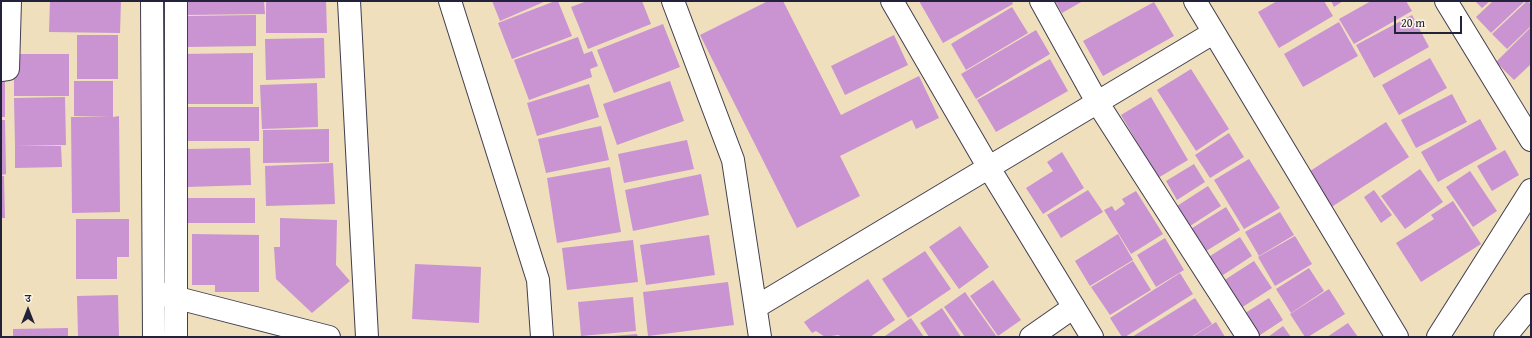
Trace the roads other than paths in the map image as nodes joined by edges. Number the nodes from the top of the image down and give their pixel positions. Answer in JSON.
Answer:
{"nodes":[{"id":1,"x":10,"y":1,"type":"edge"},
{"id":2,"x":152,"y":1,"type":"edge"},
{"id":3,"x":176,"y":1,"type":"edge"},
{"id":4,"x":349,"y":1,"type":"edge"},
{"id":5,"x":450,"y":1,"type":"edge"},
{"id":6,"x":673,"y":1,"type":"edge"},
{"id":7,"x":892,"y":1,"type":"edge"},
{"id":8,"x":1041,"y":1,"type":"edge"},
{"id":9,"x":1194,"y":1,"type":"edge"},
{"id":10,"x":1446,"y":1,"type":"edge"},
{"id":11,"x":1213,"y":33,"type":"junction"},
{"id":12,"x":1,"y":70,"type":"edge"},
{"id":13,"x":1097,"y":102,"type":"junction"},
{"id":14,"x":1531,"y":140,"type":"edge"},
{"id":15,"x":988,"y":168,"type":"junction"},
{"id":16,"x":1531,"y":190,"type":"edge"},
{"id":17,"x":153,"y":292,"type":"junction"},
{"id":18,"x":175,"y":297,"type":"junction"},
{"id":19,"x":1531,"y":305,"type":"edge"},
{"id":20,"x":756,"y":307,"type":"junction"},
{"id":21,"x":1074,"y":308,"type":"junction"},
{"id":22,"x":154,"y":337,"type":"edge"},
{"id":23,"x":176,"y":337,"type":"edge"},
{"id":24,"x":329,"y":337,"type":"edge"},
{"id":25,"x":367,"y":337,"type":"edge"},
{"id":26,"x":542,"y":337,"type":"edge"},
{"id":27,"x":760,"y":337,"type":"edge"},
{"id":28,"x":1031,"y":337,"type":"edge"},
{"id":29,"x":1092,"y":337,"type":"edge"},
{"id":30,"x":1248,"y":337,"type":"edge"},
{"id":31,"x":1397,"y":337,"type":"edge"},
{"id":32,"x":1438,"y":337,"type":"edge"},
{"id":33,"x":1505,"y":337,"type":"edge"}],
"edges":[{"from":1,"to":12,"type":"street"},
{"from":2,"to":17,"type":"street"},
{"from":3,"to":18,"type":"street"},
{"from":4,"to":25,"type":"street"},
{"from":5,"to":26,"type":"street"},
{"from":6,"to":20,"type":"street"},
{"from":7,"to":15,"type":"street"},
{"from":8,"to":13,"type":"street"},
{"from":9,"to":11,"type":"street"},
{"from":10,"to":14,"type":"street"},
{"from":11,"to":13,"type":"street"},
{"from":11,"to":31,"type":"street"},
{"from":13,"to":15,"type":"street"},
{"from":13,"to":30,"type":"street"},
{"from":15,"to":20,"type":"street"},
{"from":15,"to":21,"type":"street"},
{"from":16,"to":32,"type":"street"},
{"from":17,"to":18,"type":"street"},
{"from":17,"to":22,"type":"street"},
{"from":18,"to":23,"type":"street"},
{"from":18,"to":24,"type":"street"},
{"from":19,"to":33,"type":"street"},
{"from":20,"to":27,"type":"street"},
{"from":21,"to":28,"type":"street"},
{"from":21,"to":29,"type":"street"}]}
